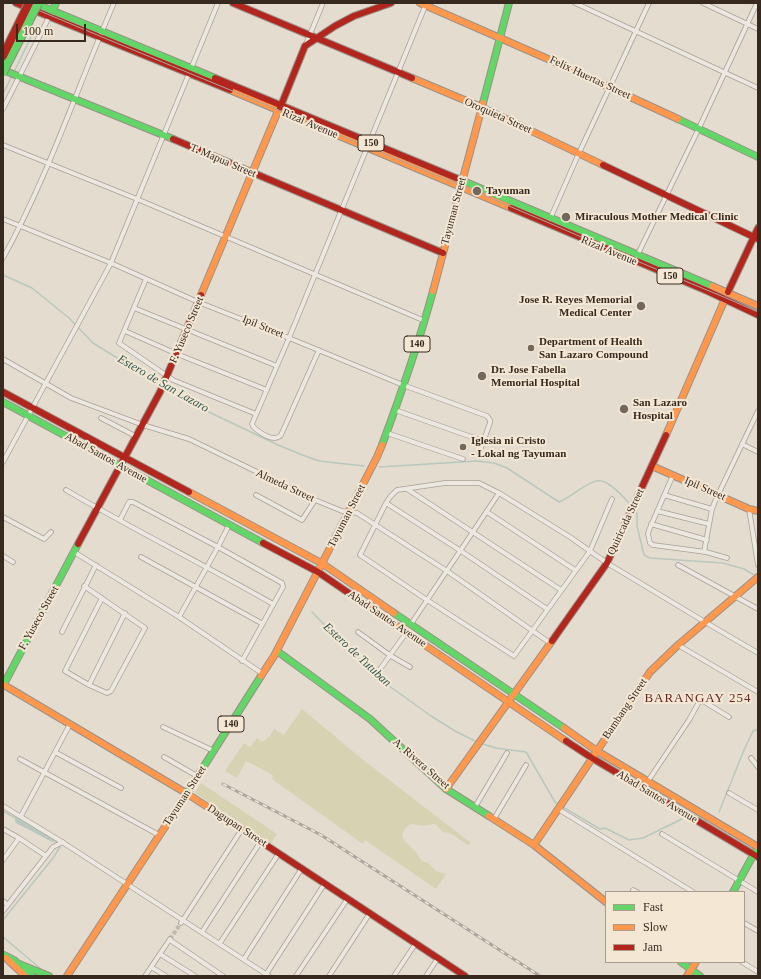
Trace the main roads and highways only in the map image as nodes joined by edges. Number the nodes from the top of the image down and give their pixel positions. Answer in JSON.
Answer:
{"nodes":[{"id":1,"x":16,"y":3,"type":"edge"},
{"id":2,"x":234,"y":3,"type":"edge"},
{"id":3,"x":391,"y":3,"type":"edge"},
{"id":4,"x":509,"y":3,"type":"edge"},
{"id":5,"x":33,"y":4,"type":"edge"},
{"id":6,"x":424,"y":4,"type":"edge"},
{"id":7,"x":52,"y":12,"type":"edge"},
{"id":8,"x":313,"y":36,"type":"junction"},
{"id":9,"x":500,"y":36,"type":"junction"},
{"id":10,"x":3,"y":52,"type":"edge"},
{"id":11,"x":3,"y":56,"type":"edge"},
{"id":12,"x":3,"y":71,"type":"edge"},
{"id":13,"x":481,"y":107,"type":"junction"},
{"id":14,"x":280,"y":108,"type":"junction"},
{"id":15,"x":758,"y":157,"type":"edge"},
{"id":16,"x":252,"y":174,"type":"junction"},
{"id":17,"x":461,"y":184,"type":"junction"},
{"id":18,"x":758,"y":228,"type":"edge"},
{"id":19,"x":756,"y":238,"type":"edge"},
{"id":20,"x":443,"y":253,"type":"junction"},
{"id":21,"x":726,"y":296,"type":"junction"},
{"id":22,"x":739,"y":301,"type":"junction"},
{"id":23,"x":758,"y":306,"type":"edge"},
{"id":24,"x":758,"y":314,"type":"edge"},
{"id":25,"x":3,"y":392,"type":"edge"},
{"id":26,"x":3,"y":402,"type":"edge"},
{"id":27,"x":30,"y":411,"type":"junction"},
{"id":28,"x":125,"y":458,"type":"junction"},
{"id":29,"x":121,"y":466,"type":"junction"},
{"id":30,"x":652,"y":466,"type":"junction"},
{"id":31,"x":758,"y":511,"type":"edge"},
{"id":32,"x":323,"y":564,"type":"junction"},
{"id":33,"x":318,"y":572,"type":"junction"},
{"id":34,"x":755,"y":579,"type":"edge"},
{"id":35,"x":277,"y":651,"type":"junction"},
{"id":36,"x":3,"y":685,"type":"edge"},
{"id":37,"x":513,"y":694,"type":"junction"},
{"id":38,"x":508,"y":702,"type":"junction"},
{"id":39,"x":594,"y":754,"type":"junction"},
{"id":40,"x":446,"y":789,"type":"junction"},
{"id":41,"x":186,"y":793,"type":"junction"},
{"id":42,"x":534,"y":845,"type":"junction"},
{"id":43,"x":758,"y":847,"type":"edge"},
{"id":44,"x":756,"y":856,"type":"edge"},
{"id":45,"x":734,"y":891,"type":"edge"},
{"id":46,"x":605,"y":901,"type":"edge"},
{"id":47,"x":3,"y":955,"type":"edge"},
{"id":48,"x":682,"y":963,"type":"edge"},
{"id":49,"x":695,"y":963,"type":"edge"},
{"id":50,"x":19,"y":964,"type":"junction"},
{"id":51,"x":689,"y":973,"type":"edge"},
{"id":52,"x":461,"y":975,"type":"edge"},
{"id":53,"x":25,"y":976,"type":"edge"},
{"id":54,"x":32,"y":976,"type":"edge"},
{"id":55,"x":49,"y":976,"type":"edge"},
{"id":56,"x":66,"y":976,"type":"edge"},
{"id":57,"x":700,"y":976,"type":"edge"}],
"edges":[{"from":1,"to":5,"type":"main road","name":"Rizal Avenue","number":"150"},
{"from":2,"to":8,"type":"main road","name":"Oroquieta Street"},
{"from":3,"to":8,"type":"main road"},
{"from":4,"to":9,"type":"main road","name":"Tayuman Street","number":"140"},
{"from":5,"to":7,"type":"main road","name":"Rizal Avenue","number":"150"},
{"from":5,"to":10,"type":"main road"},
{"from":5,"to":11,"type":"main road","bridge":true},
{"from":5,"to":12,"type":"main road","bridge":true},
{"from":6,"to":9,"type":"main road","name":"Felix Huertas Street"},
{"from":7,"to":14,"type":"main road","name":"Rizal Avenue","number":"150"},
{"from":8,"to":13,"type":"main road","name":"Oroquieta Street"},
{"from":8,"to":14,"type":"main road","name":"F. Yuseco Street"},
{"from":9,"to":13,"type":"main road","name":"Tayuman Street","number":"140"},
{"from":9,"to":15,"type":"main road","name":"Felix Huertas Street"},
{"from":12,"to":16,"type":"main road","name":"T. Mapua Street"},
{"from":13,"to":17,"type":"main road","name":"Tayuman Street","number":"140"},
{"from":13,"to":19,"type":"main road","name":"Oroquieta Street"},
{"from":14,"to":16,"type":"main road","name":"F. Yuseco Street"},
{"from":14,"to":17,"type":"main road","name":"Rizal Avenue","number":"150"},
{"from":16,"to":20,"type":"main road","name":"T. Mapua Street"},
{"from":16,"to":28,"type":"main road","name":"F. Yuseco Street"},
{"from":17,"to":20,"type":"main road","name":"Tayuman Street","number":"140"},
{"from":17,"to":21,"type":"main road","name":"Rizal Avenue","number":"150"},
{"from":18,"to":19,"type":"main road","name":"Quiricada Street"},
{"from":19,"to":21,"type":"main road","name":"Quiricada Street"},
{"from":20,"to":32,"type":"main road","name":"Tayuman Street","number":"140"},
{"from":21,"to":22,"type":"main road","name":"Rizal Avenue","number":"150"},
{"from":21,"to":30,"type":"main road","name":"Quiricada Street"},
{"from":22,"to":23,"type":"main road","name":"Rizal Avenue","number":"150"},
{"from":22,"to":24,"type":"main road","name":"Rizal Avenue","number":"150"},
{"from":25,"to":27,"type":"main road","name":"Abad Santos Avenue"},
{"from":26,"to":27,"type":"main road","name":"Abad Santos Avenue"},
{"from":27,"to":28,"type":"main road","name":"Abad Santos Avenue"},
{"from":27,"to":29,"type":"main road","name":"Abad Santos Avenue"},
{"from":28,"to":29,"type":"main road","name":"F. Yuseco Street"},
{"from":28,"to":32,"type":"main road","name":"Abad Santos Avenue"},
{"from":29,"to":33,"type":"main road","name":"Abad Santos Avenue"},
{"from":29,"to":36,"type":"main road","name":"F. Yuseco Street"},
{"from":30,"to":31,"type":"main road","name":"Ipil Street"},
{"from":30,"to":37,"type":"main road","name":"Quiricada Street"},
{"from":32,"to":33,"type":"main road","name":"Tayuman Street","number":"140"},
{"from":32,"to":37,"type":"main road","name":"Abad Santos Avenue"},
{"from":33,"to":35,"type":"main road","name":"Tayuman Street","number":"140"},
{"from":33,"to":38,"type":"main road","name":"Abad Santos Avenue"},
{"from":34,"to":39,"type":"main road","name":"Bambang Street"},
{"from":35,"to":40,"type":"main road","name":"A. Rivera Street"},
{"from":35,"to":41,"type":"main road","name":"Tayuman Street","number":"140"},
{"from":36,"to":41,"type":"main road","name":"Dagupan Street"},
{"from":37,"to":38,"type":"main road","name":"Quiricada Street"},
{"from":37,"to":39,"type":"main road","name":"Abad Santos Avenue"},
{"from":38,"to":39,"type":"main road","name":"Abad Santos Avenue"},
{"from":38,"to":40,"type":"main road","name":"Quiricada Street"},
{"from":39,"to":42,"type":"main road","name":"Bambang Street"},
{"from":39,"to":43,"type":"main road","name":"Abad Santos Avenue"},
{"from":39,"to":44,"type":"main road","name":"Abad Santos Avenue"},
{"from":40,"to":42,"type":"main road","name":"A. Rivera Street"},
{"from":41,"to":52,"type":"main road","name":"Dagupan Street"},
{"from":41,"to":56,"type":"main road","name":"Tayuman Street","number":"140"},
{"from":42,"to":46,"type":"main road","name":"A. Rivera Street"},
{"from":43,"to":44,"type":"main road"},
{"from":44,"to":45,"type":"main road"},
{"from":47,"to":50,"type":"main road"},
{"from":47,"to":53,"type":"main road"},
{"from":48,"to":51,"type":"main road"},
{"from":49,"to":51,"type":"main road"},
{"from":50,"to":54,"type":"main road"},
{"from":50,"to":55,"type":"main road"},
{"from":51,"to":57,"type":"main road"}]}
